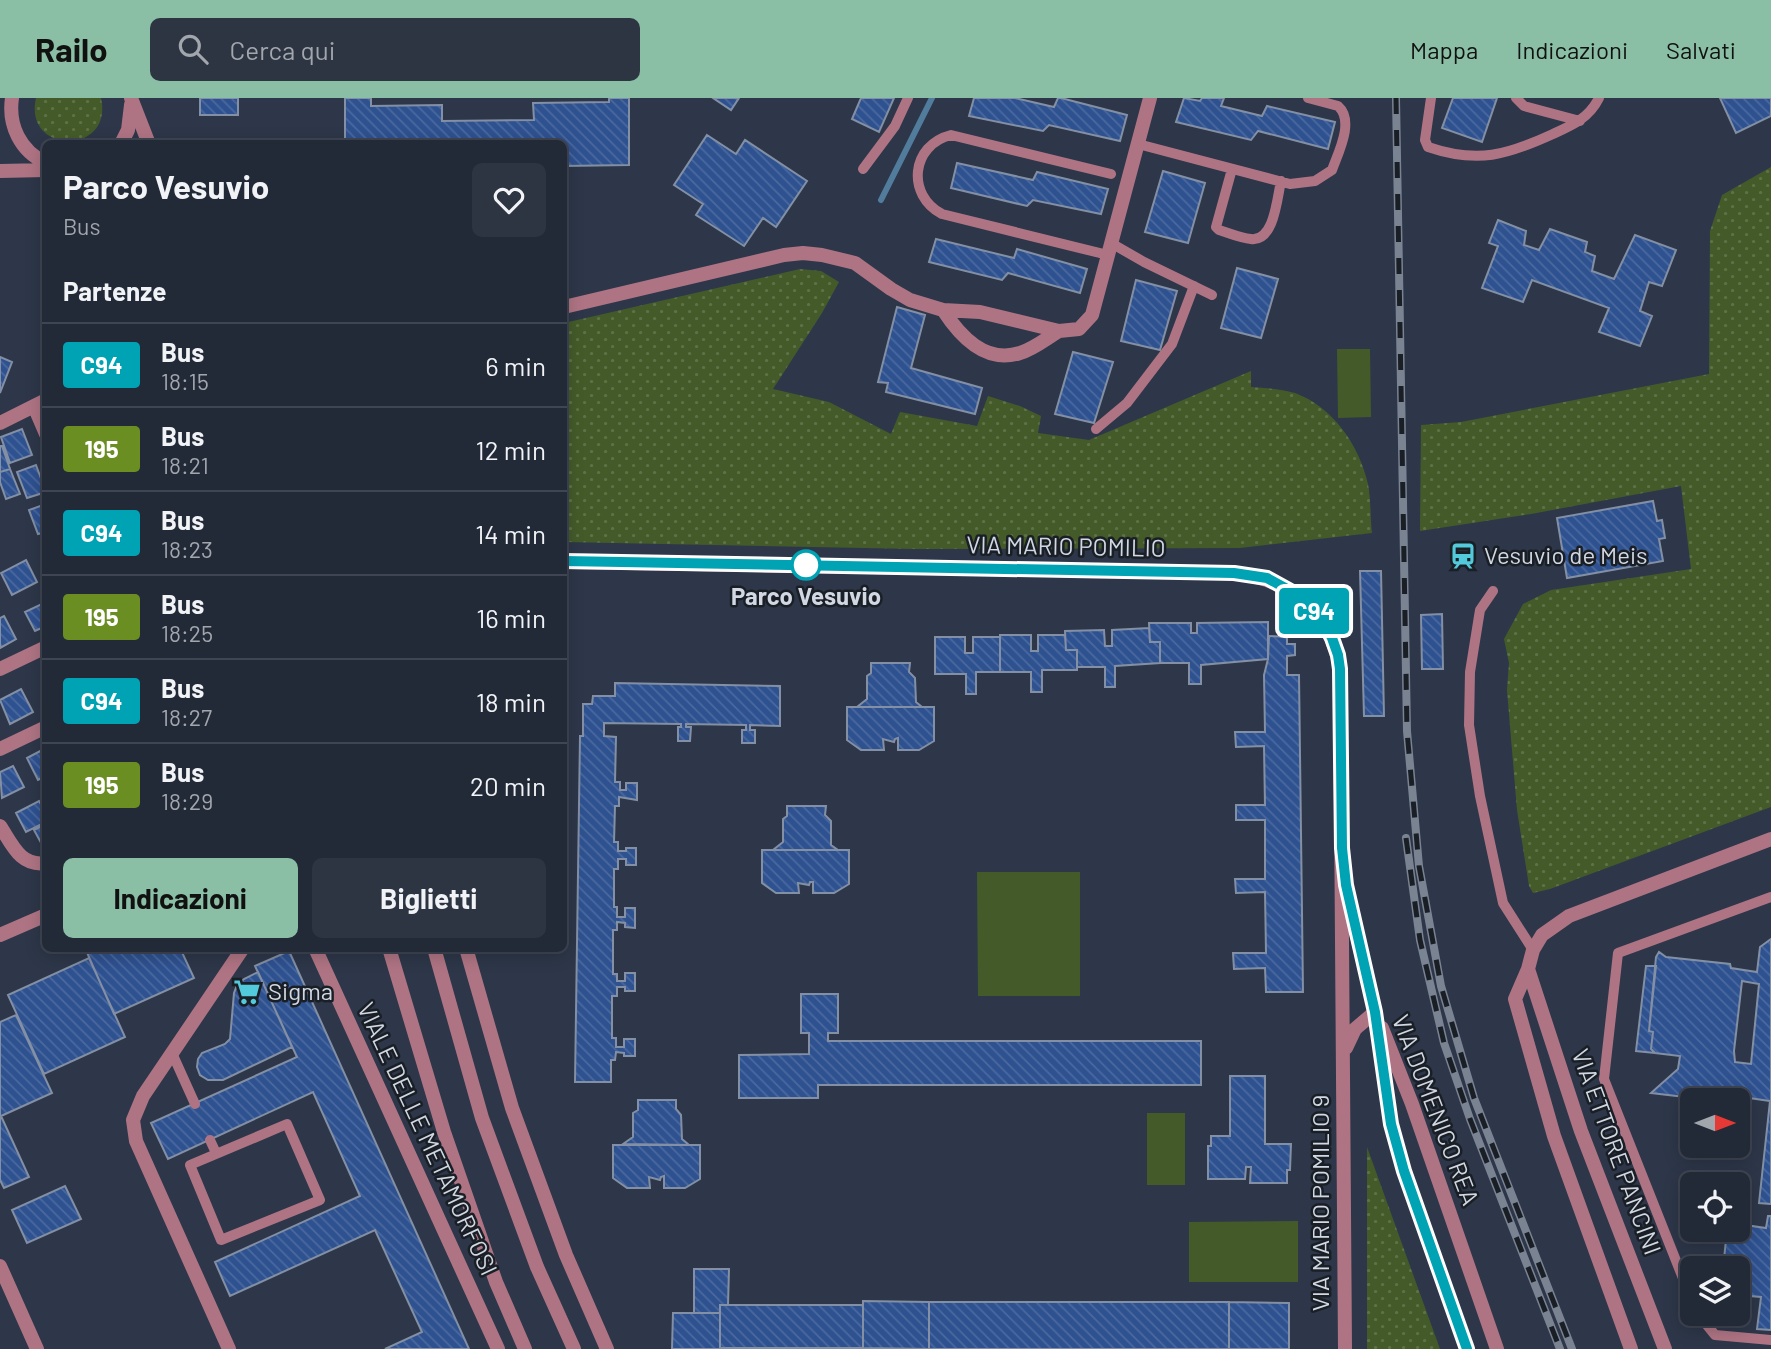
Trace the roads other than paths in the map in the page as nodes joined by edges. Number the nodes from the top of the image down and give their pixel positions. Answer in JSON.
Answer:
{"nodes":[{"id":1,"x":10,"y":98,"type":"edge"},
{"id":2,"x":131,"y":98,"type":"edge"},
{"id":3,"x":908,"y":98,"type":"edge"},
{"id":4,"x":1308,"y":98,"type":"edge"},
{"id":5,"x":1431,"y":98,"type":"edge"},
{"id":6,"x":1516,"y":98,"type":"edge"},
{"id":7,"x":1599,"y":98,"type":"edge"},
{"id":8,"x":1146,"y":99,"type":"edge"},
{"id":9,"x":0,"y":106,"type":"edge"},
{"id":10,"x":1580,"y":121,"type":"junction"},
{"id":11,"x":123,"y":140,"type":"edge"},
{"id":12,"x":147,"y":140,"type":"edge"},
{"id":13,"x":1138,"y":145,"type":"junction"},
{"id":14,"x":42,"y":160,"type":"edge"},
{"id":15,"x":863,"y":169,"type":"dead end"},
{"id":16,"x":1232,"y":169,"type":"junction"},
{"id":17,"x":42,"y":170,"type":"edge"},
{"id":18,"x":0,"y":171,"type":"edge"},
{"id":19,"x":1111,"y":174,"type":"dead end"},
{"id":20,"x":1281,"y":181,"type":"junction"},
{"id":21,"x":1110,"y":249,"type":"junction"},
{"id":22,"x":1194,"y":286,"type":"junction"},
{"id":23,"x":1212,"y":295,"type":"dead end"},
{"id":24,"x":567,"y":306,"type":"edge"},
{"id":25,"x":943,"y":310,"type":"junction"},
{"id":26,"x":1059,"y":331,"type":"junction"},
{"id":27,"x":40,"y":403,"type":"edge"},
{"id":28,"x":0,"y":423,"type":"edge"},
{"id":29,"x":1096,"y":429,"type":"dead end"},
{"id":30,"x":567,"y":562,"type":"edge"},
{"id":31,"x":1493,"y":591,"type":"dead end"},
{"id":32,"x":42,"y":649,"type":"edge"},
{"id":33,"x":0,"y":669,"type":"edge"},
{"id":34,"x":42,"y":729,"type":"edge"},
{"id":35,"x":0,"y":749,"type":"edge"},
{"id":36,"x":0,"y":825,"type":"edge"},
{"id":37,"x":1771,"y":839,"type":"edge"},
{"id":38,"x":1342,"y":848,"type":"junction"},
{"id":39,"x":42,"y":863,"type":"edge"},
{"id":40,"x":1771,"y":897,"type":"edge"},
{"id":41,"x":42,"y":917,"type":"edge"},
{"id":42,"x":0,"y":935,"type":"edge"},
{"id":43,"x":1533,"y":950,"type":"junction"},
{"id":44,"x":240,"y":952,"type":"edge"},
{"id":45,"x":317,"y":952,"type":"edge"},
{"id":46,"x":390,"y":952,"type":"edge"},
{"id":47,"x":434,"y":952,"type":"edge"},
{"id":48,"x":467,"y":952,"type":"edge"},
{"id":49,"x":1528,"y":969,"type":"junction"},
{"id":50,"x":1375,"y":1012,"type":"junction"},
{"id":51,"x":172,"y":1053,"type":"junction"},
{"id":52,"x":1343,"y":1057,"type":"junction"},
{"id":53,"x":195,"y":1104,"type":"dead end"},
{"id":54,"x":210,"y":1140,"type":"dead end"},
{"id":55,"x":216,"y":1153,"type":"junction"},
{"id":56,"x":0,"y":1266,"type":"edge"},
{"id":57,"x":1680,"y":1271,"type":"edge"},
{"id":58,"x":1708,"y":1326,"type":"edge"},
{"id":59,"x":1771,"y":1340,"type":"edge"},
{"id":60,"x":37,"y":1349,"type":"edge"},
{"id":61,"x":229,"y":1349,"type":"edge"},
{"id":62,"x":498,"y":1349,"type":"edge"},
{"id":63,"x":525,"y":1349,"type":"edge"},
{"id":64,"x":574,"y":1349,"type":"edge"},
{"id":65,"x":607,"y":1349,"type":"edge"},
{"id":66,"x":1345,"y":1349,"type":"edge"},
{"id":67,"x":1467,"y":1349,"type":"edge"},
{"id":68,"x":1497,"y":1349,"type":"edge"},
{"id":69,"x":1632,"y":1349,"type":"edge"},
{"id":70,"x":1665,"y":1349,"type":"edge"}],
"edges":[{"from":1,"to":9,"type":"street"},
{"from":1,"to":14,"type":"street"},
{"from":2,"to":11,"type":"street"},
{"from":2,"to":12,"type":"street"},
{"from":3,"to":15,"type":"lane"},
{"from":4,"to":20,"type":"lane"},
{"from":5,"to":10,"type":"lane"},
{"from":6,"to":10,"type":"lane"},
{"from":7,"to":10,"type":"lane"},
{"from":8,"to":13,"type":"street"},
{"from":13,"to":16,"type":"lane"},
{"from":13,"to":21,"type":"street"},
{"from":16,"to":20,"type":"lane"},
{"from":16,"to":20,"type":"lane"},
{"from":17,"to":18,"type":"street"},
{"from":19,"to":21,"type":"lane"},
{"from":21,"to":22,"type":"lane"},
{"from":21,"to":26,"type":"street"},
{"from":22,"to":23,"type":"lane"},
{"from":22,"to":29,"type":"lane"},
{"from":24,"to":25,"type":"street"},
{"from":25,"to":26,"type":"street"},
{"from":25,"to":26,"type":"street"},
{"from":27,"to":28,"type":"street"},
{"from":30,"to":38,"type":"street","name":"VIA MARIO POMILIO"},
{"from":31,"to":43,"type":"lane"},
{"from":32,"to":33,"type":"street"},
{"from":34,"to":35,"type":"street"},
{"from":36,"to":39,"type":"street"},
{"from":37,"to":43,"type":"street"},
{"from":38,"to":50,"type":"street","name":"VIA MARIO POMILIO"},
{"from":38,"to":52,"type":"street","name":"VIA MARIO POMILIO"},
{"from":40,"to":57,"type":"lane"},
{"from":41,"to":42,"type":"street"},
{"from":43,"to":49,"type":"street","name":"VIA ETTORE PANCINI"},
{"from":44,"to":51,"type":"street"},
{"from":45,"to":62,"type":"street","name":"VIALE DELLE METAMORFOSI"},
{"from":46,"to":63,"type":"street","name":"VIALE DELLE METAMORFOSI"},
{"from":47,"to":64,"type":"street","name":"VIALE DELLE METAMORFOSI"},
{"from":48,"to":65,"type":"street"},
{"from":49,"to":69,"type":"street","name":"VIA ETTORE PANCINI"},
{"from":49,"to":70,"type":"street","name":"VIA ETTORE PANCINI"},
{"from":50,"to":52,"type":"street"},
{"from":50,"to":67,"type":"street","name":"VIA DOMENICO REA"},
{"from":50,"to":68,"type":"street","name":"VIA DOMENICO REA"},
{"from":51,"to":53,"type":"lane"},
{"from":51,"to":61,"type":"street"},
{"from":52,"to":66,"type":"street","name":"VIA MARIO POMILIO 9"},
{"from":54,"to":55,"type":"lane"},
{"from":55,"to":55,"type":"lane"},
{"from":56,"to":60,"type":"street"},
{"from":58,"to":59,"type":"lane"}]}
